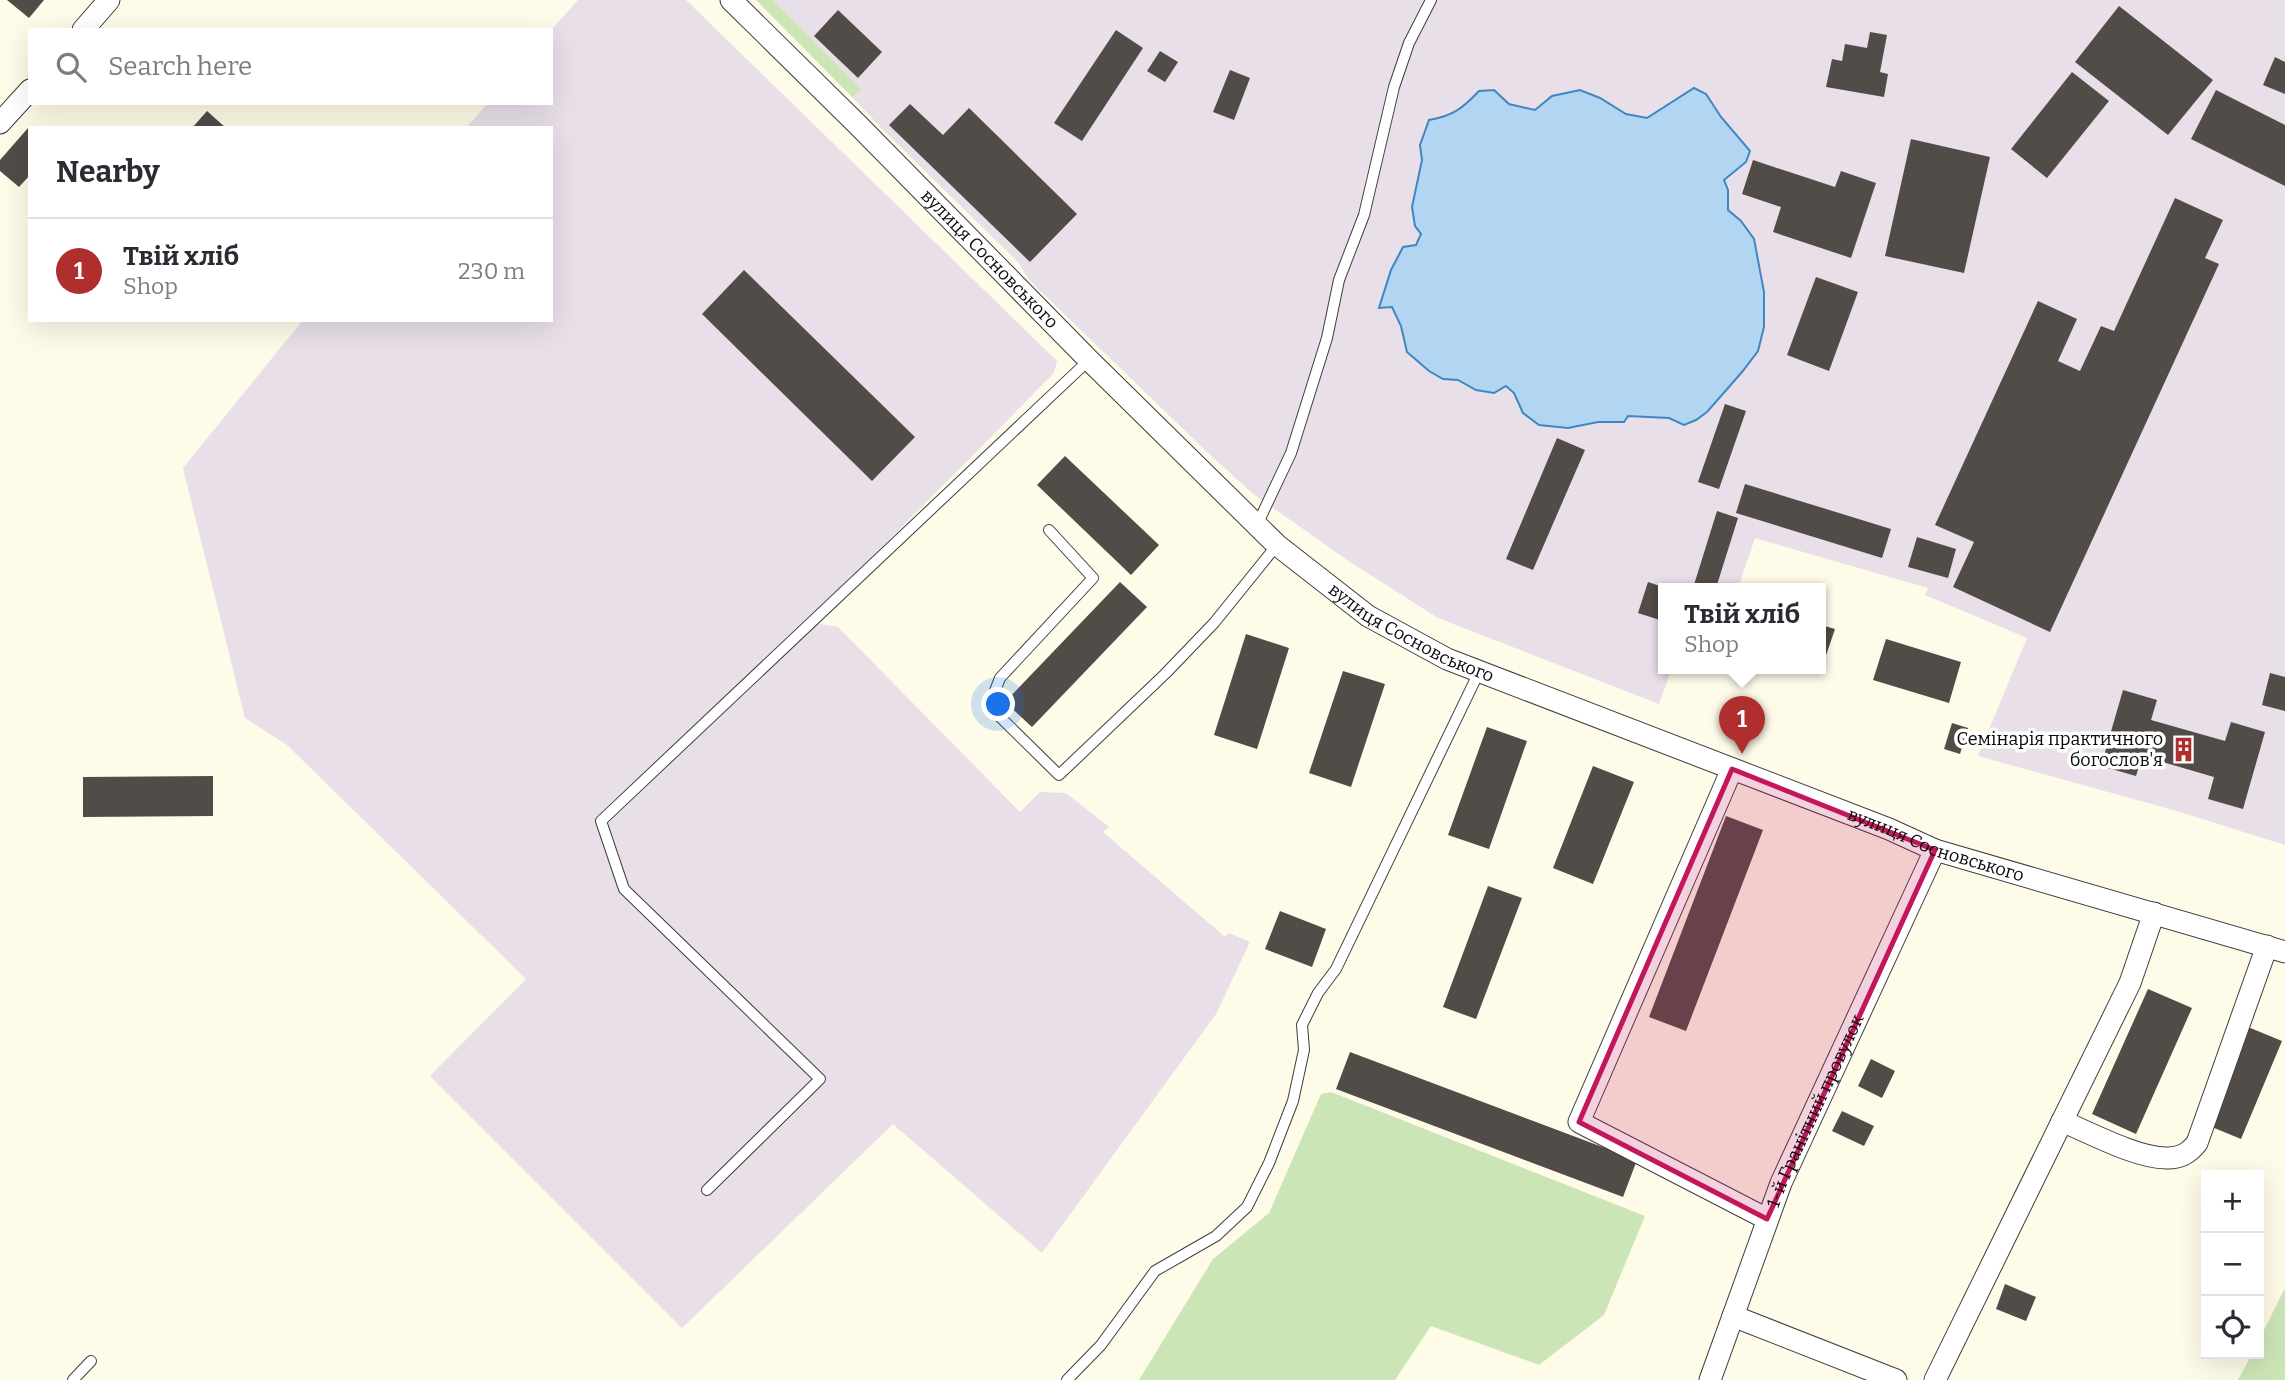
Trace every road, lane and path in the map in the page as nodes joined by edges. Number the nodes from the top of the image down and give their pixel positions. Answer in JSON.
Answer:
{"nodes":[{"id":1,"x":109,"y":0,"type":"edge"},
{"id":2,"x":731,"y":0,"type":"edge"},
{"id":3,"x":1431,"y":0,"type":"edge"},
{"id":4,"x":85,"y":28,"type":"edge"},
{"id":5,"x":28,"y":92,"type":"edge"},
{"id":6,"x":0,"y":123,"type":"edge"},
{"id":7,"x":1088,"y":360,"type":"junction"},
{"id":8,"x":1257,"y":525,"type":"junction"},
{"id":9,"x":1049,"y":530,"type":"dead end"},
{"id":10,"x":1277,"y":545,"type":"junction"},
{"id":11,"x":1479,"y":672,"type":"junction"},
{"id":12,"x":1732,"y":769,"type":"junction"},
{"id":13,"x":1935,"y":850,"type":"junction"},
{"id":14,"x":2154,"y":913,"type":"junction"},
{"id":15,"x":2276,"y":949,"type":"edge"},
{"id":16,"x":2062,"y":1121,"type":"junction"},
{"id":17,"x":707,"y":1190,"type":"dead end"},
{"id":18,"x":1767,"y":1219,"type":"junction"},
{"id":19,"x":1733,"y":1316,"type":"junction"},
{"id":20,"x":91,"y":1361,"type":"dead end"},
{"id":21,"x":73,"y":1380,"type":"edge"},
{"id":22,"x":1067,"y":1380,"type":"edge"},
{"id":23,"x":1710,"y":1380,"type":"edge"},
{"id":24,"x":1896,"y":1380,"type":"edge"},
{"id":25,"x":1935,"y":1380,"type":"edge"}],
"edges":[{"from":1,"to":4,"type":"street"},
{"from":2,"to":7,"type":"street","name":"вулиця Сосновського"},
{"from":3,"to":8,"type":"lane"},
{"from":5,"to":6,"type":"street"},
{"from":7,"to":8,"type":"street","name":"вулиця Сосновського"},
{"from":7,"to":17,"type":"lane"},
{"from":8,"to":10,"type":"street","name":"вулиця Сосновського"},
{"from":9,"to":10,"type":"lane"},
{"from":10,"to":11,"type":"street","name":"вулиця Сосновського"},
{"from":11,"to":12,"type":"street","name":"вулиця Сосновського"},
{"from":11,"to":22,"type":"lane"},
{"from":12,"to":13,"type":"street","name":"вулиця Сосновського"},
{"from":12,"to":18,"type":"street"},
{"from":13,"to":14,"type":"street","name":"вулиця Сосновського"},
{"from":13,"to":18,"type":"street","name":"1-й Гранітний провулок"},
{"from":14,"to":15,"type":"street","name":"вулиця Сосновського"},
{"from":14,"to":16,"type":"street"},
{"from":15,"to":16,"type":"street"},
{"from":16,"to":25,"type":"street"},
{"from":18,"to":19,"type":"street","name":"1-й Гранітний провулок"},
{"from":19,"to":23,"type":"street","name":"1-й Гранітний провулок"},
{"from":19,"to":24,"type":"street"},
{"from":20,"to":21,"type":"lane"}]}
